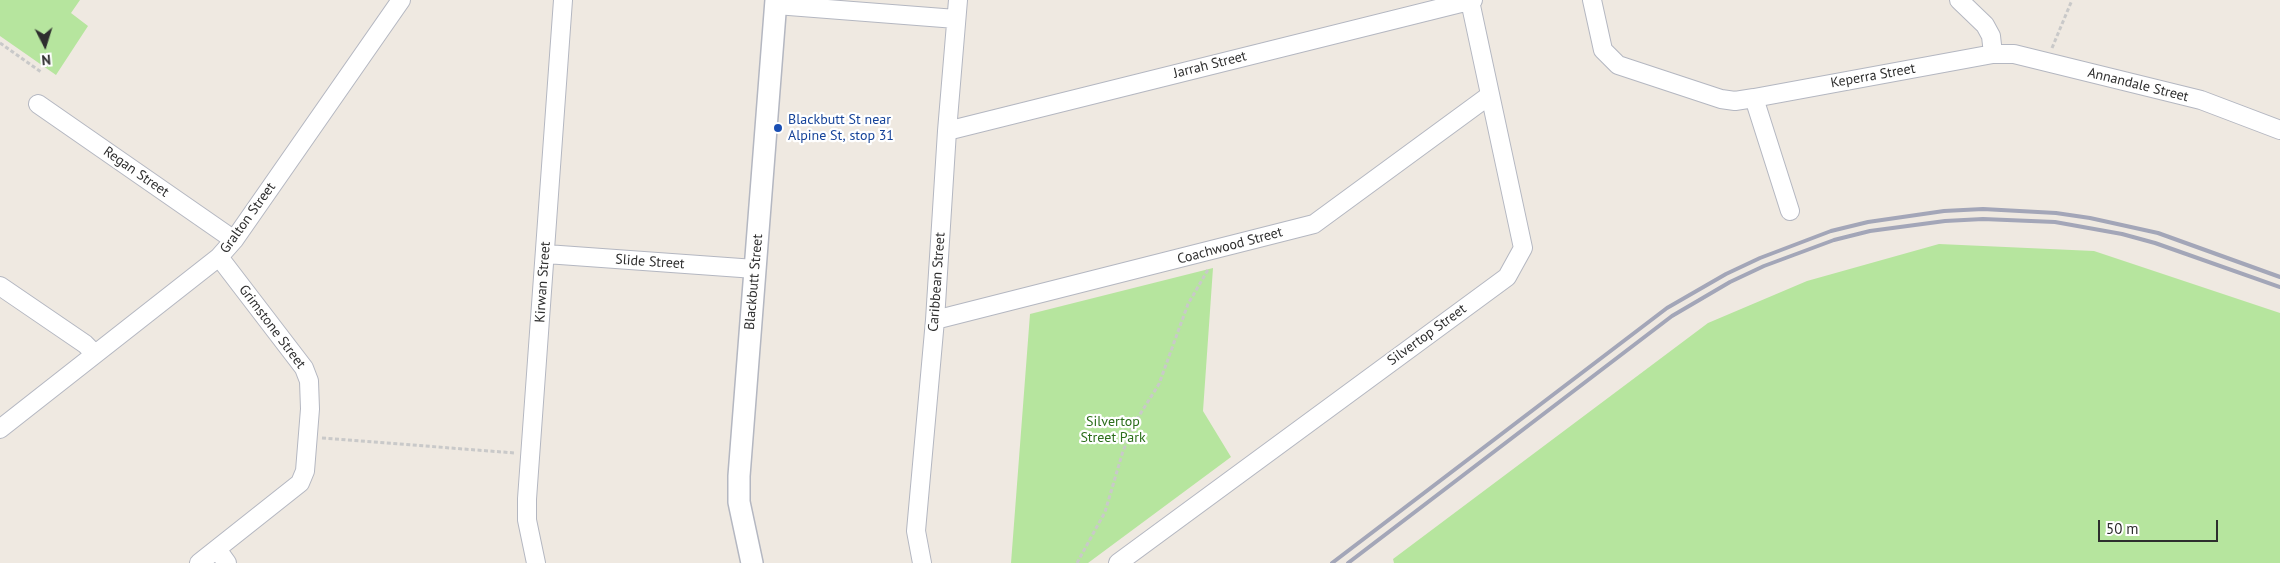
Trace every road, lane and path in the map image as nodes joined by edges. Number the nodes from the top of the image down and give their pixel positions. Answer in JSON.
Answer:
{"nodes":[{"id":1,"x":401,"y":0,"type":"edge"},
{"id":2,"x":563,"y":0,"type":"edge"},
{"id":3,"x":958,"y":0,"type":"edge"},
{"id":4,"x":1471,"y":0,"type":"edge"},
{"id":5,"x":1592,"y":0,"type":"edge"},
{"id":6,"x":1959,"y":0,"type":"edge"},
{"id":7,"x":2072,"y":0,"type":"edge"},
{"id":8,"x":776,"y":2,"type":"edge"},
{"id":9,"x":956,"y":20,"type":"junction"},
{"id":10,"x":0,"y":44,"type":"edge"},
{"id":11,"x":1993,"y":54,"type":"junction"},
{"id":12,"x":2046,"y":62,"type":"junction"},
{"id":13,"x":41,"y":72,"type":"dead end"},
{"id":14,"x":1490,"y":95,"type":"junction"},
{"id":15,"x":1754,"y":98,"type":"junction"},
{"id":16,"x":38,"y":104,"type":"dead end"},
{"id":17,"x":2280,"y":130,"type":"edge"},
{"id":18,"x":947,"y":131,"type":"junction"},
{"id":19,"x":1790,"y":211,"type":"dead end"},
{"id":20,"x":234,"y":240,"type":"junction"},
{"id":21,"x":1213,"y":250,"type":"junction"},
{"id":22,"x":546,"y":254,"type":"junction"},
{"id":23,"x":219,"y":258,"type":"junction"},
{"id":24,"x":755,"y":270,"type":"junction"},
{"id":25,"x":0,"y":286,"type":"edge"},
{"id":26,"x":935,"y":320,"type":"junction"},
{"id":27,"x":95,"y":354,"type":"junction"},
{"id":28,"x":0,"y":429,"type":"edge"},
{"id":29,"x":315,"y":437,"type":"dead end"},
{"id":30,"x":516,"y":454,"type":"dead end"},
{"id":31,"x":222,"y":556,"type":"edge"},
{"id":32,"x":199,"y":563,"type":"edge"},
{"id":33,"x":536,"y":563,"type":"edge"},
{"id":34,"x":752,"y":563,"type":"edge"},
{"id":35,"x":922,"y":563,"type":"edge"},
{"id":36,"x":1077,"y":563,"type":"edge"},
{"id":37,"x":1118,"y":563,"type":"edge"}],
"edges":[{"from":1,"to":20,"type":"street","name":"Gralton Street"},
{"from":2,"to":22,"type":"street","name":"Kirwan Street"},
{"from":3,"to":9,"type":"street","name":"Caribbean Street"},
{"from":4,"to":14,"type":"street","name":"Silvertop Street"},
{"from":4,"to":18,"type":"street","name":"Jarrah Street"},
{"from":5,"to":15,"type":"street","name":"Keperra Street"},
{"from":6,"to":11,"type":"street"},
{"from":7,"to":12,"type":"path"},
{"from":8,"to":9,"type":"street"},
{"from":8,"to":24,"type":"street","name":"Blackbutt Street"},
{"from":9,"to":18,"type":"street","name":"Caribbean Street"},
{"from":10,"to":13,"type":"path"},
{"from":11,"to":12,"type":"street","name":"Annandale Street"},
{"from":11,"to":15,"type":"street","name":"Keperra Street"},
{"from":12,"to":17,"type":"street","name":"Annandale Street"},
{"from":14,"to":21,"type":"street","name":"Coachwood Street"},
{"from":14,"to":37,"type":"street","name":"Silvertop Street"},
{"from":15,"to":19,"type":"street"},
{"from":16,"to":20,"type":"street","name":"Regan Street"},
{"from":18,"to":26,"type":"street","name":"Caribbean Street"},
{"from":20,"to":23,"type":"street","name":"Gralton Street"},
{"from":21,"to":26,"type":"street","name":"Coachwood Street"},
{"from":21,"to":36,"type":"path"},
{"from":22,"to":24,"type":"street","name":"Slide Street"},
{"from":22,"to":33,"type":"street","name":"Kirwan Street"},
{"from":23,"to":27,"type":"street","name":"Gralton Street"},
{"from":23,"to":31,"type":"street","name":"Grimstone Street"},
{"from":24,"to":34,"type":"street","name":"Blackbutt Street"},
{"from":25,"to":27,"type":"street"},
{"from":26,"to":35,"type":"street","name":"Caribbean Street"},
{"from":27,"to":28,"type":"street","name":"Gralton Street"},
{"from":29,"to":30,"type":"path"},
{"from":31,"to":32,"type":"street","name":"Grimstone Street"}]}
